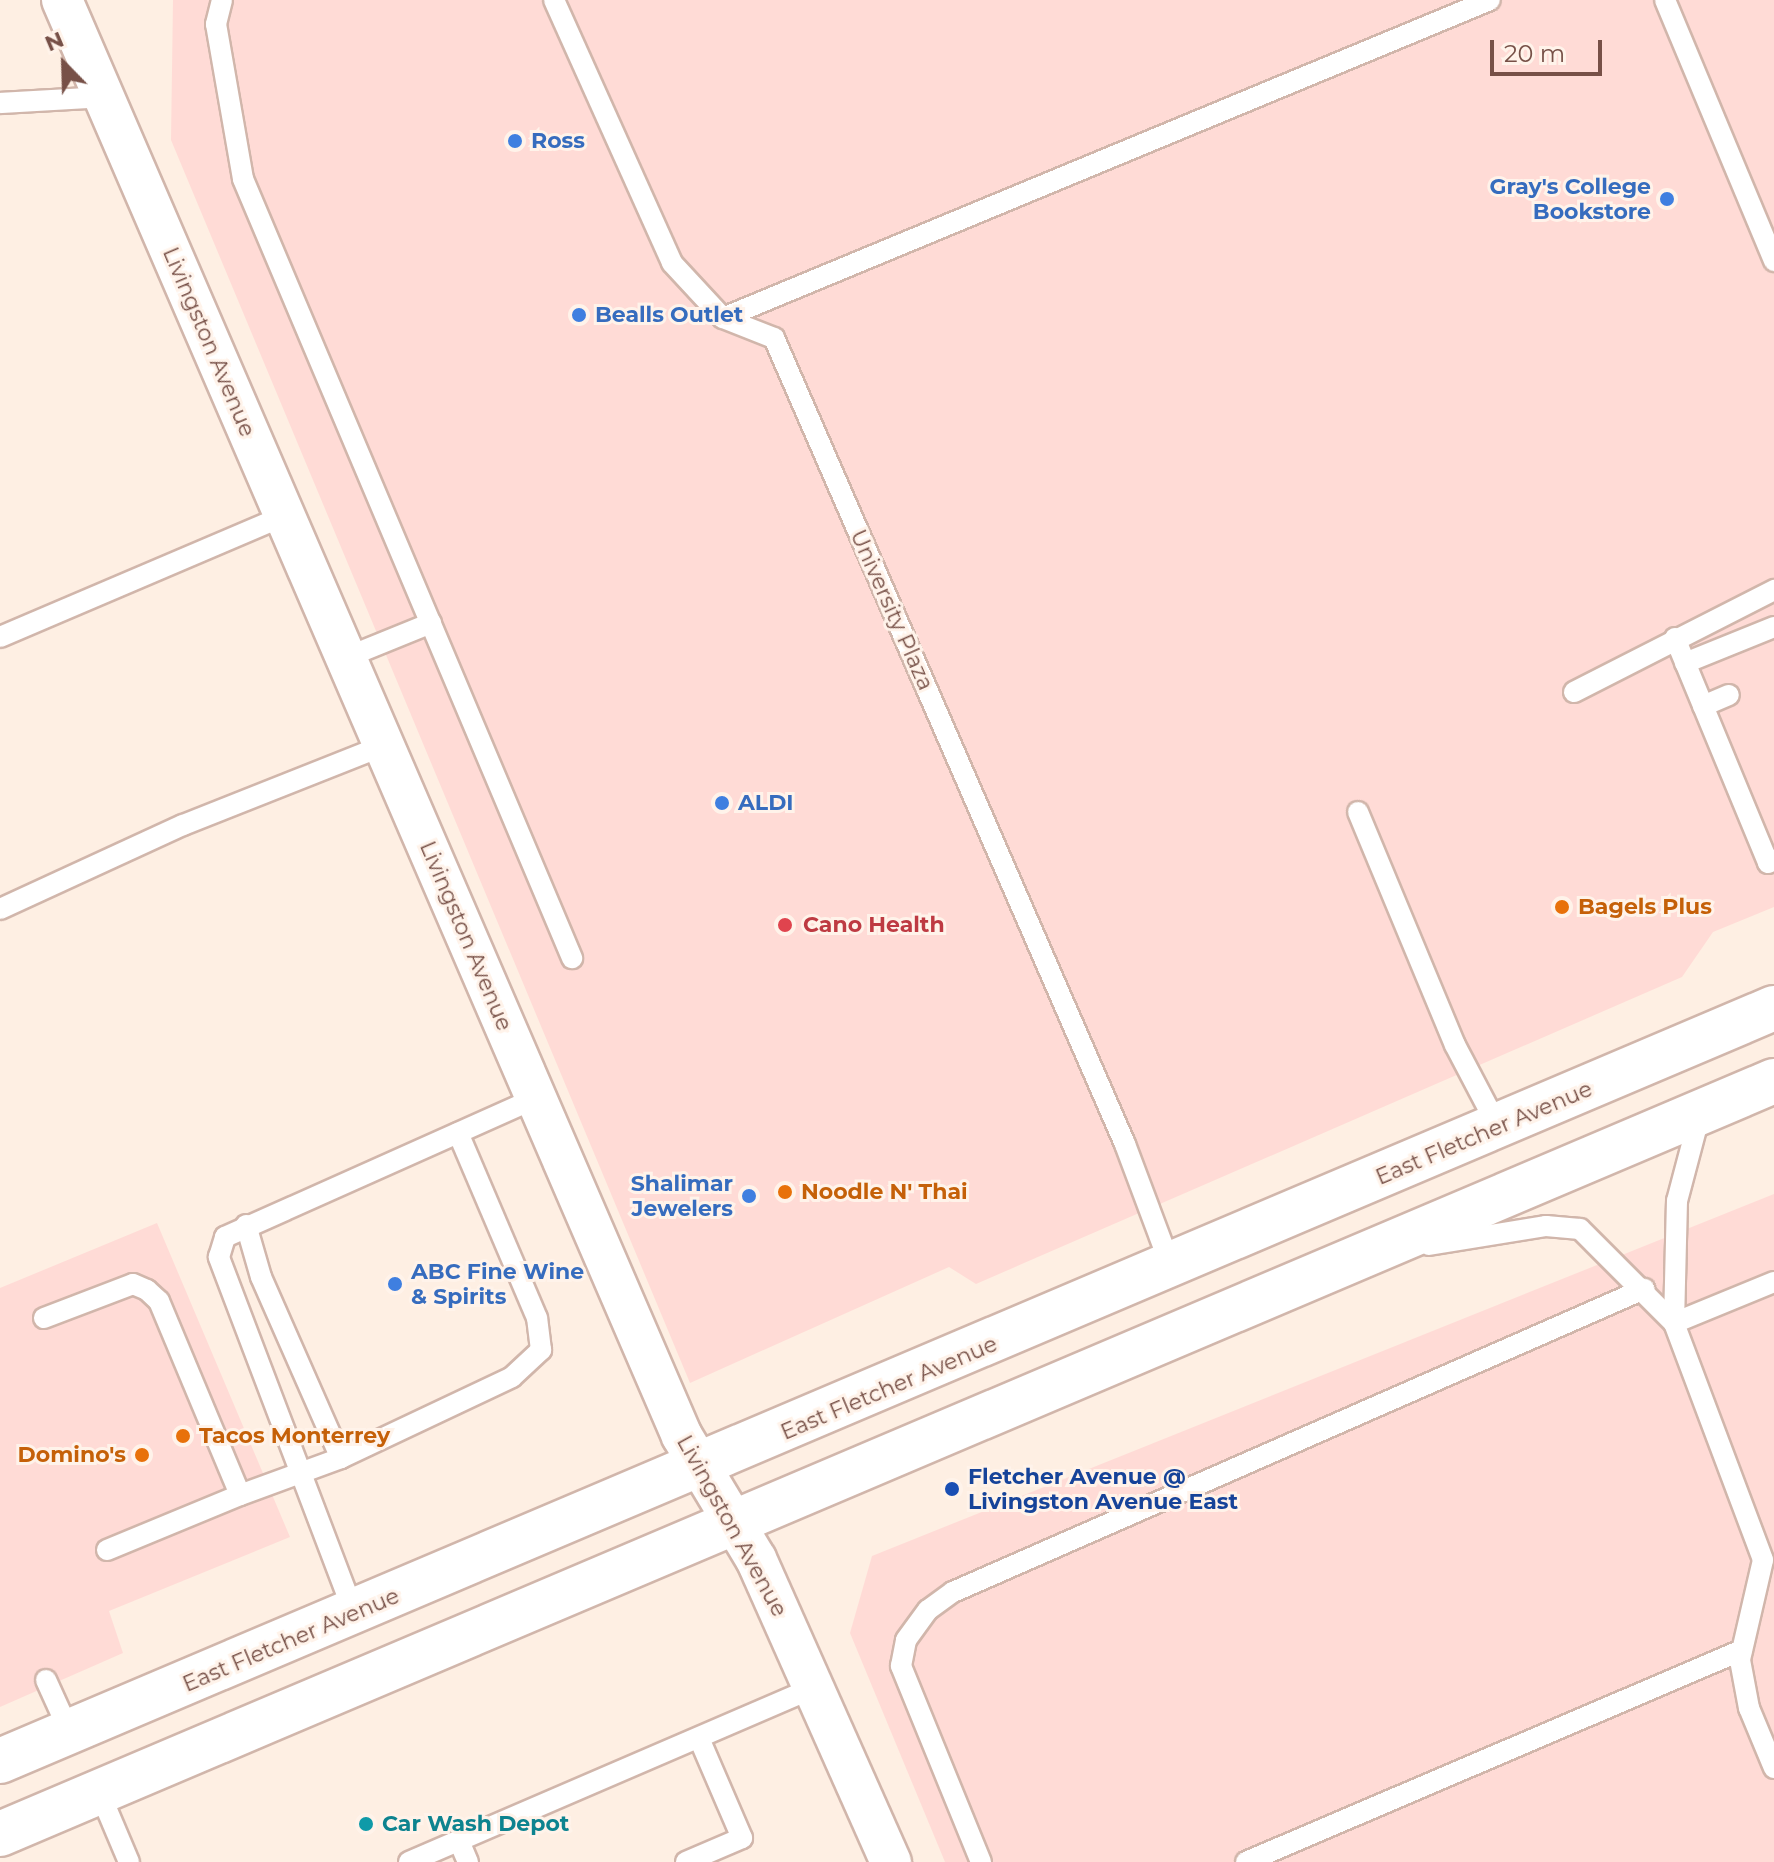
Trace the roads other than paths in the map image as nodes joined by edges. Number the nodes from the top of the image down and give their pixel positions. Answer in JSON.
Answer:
{"nodes":[{"id":1,"x":62,"y":0,"type":"edge"},
{"id":2,"x":222,"y":0,"type":"edge"},
{"id":3,"x":554,"y":0,"type":"edge"},
{"id":4,"x":1490,"y":0,"type":"edge"},
{"id":5,"x":1665,"y":0,"type":"edge"},
{"id":6,"x":104,"y":97,"type":"junction"},
{"id":7,"x":0,"y":103,"type":"edge"},
{"id":8,"x":1774,"y":261,"type":"edge"},
{"id":9,"x":723,"y":318,"type":"junction"},
{"id":10,"x":284,"y":516,"type":"junction"},
{"id":11,"x":1774,"y":590,"type":"edge"},
{"id":12,"x":431,"y":623,"type":"junction"},
{"id":13,"x":1774,"y":627,"type":"edge"},
{"id":14,"x":0,"y":637,"type":"edge"},
{"id":15,"x":1675,"y":638,"type":"junction"},
{"id":16,"x":345,"y":658,"type":"junction"},
{"id":17,"x":1685,"y":663,"type":"junction"},
{"id":18,"x":1574,"y":692,"type":"dead end"},
{"id":19,"x":1729,"y":695,"type":"dead end"},
{"id":20,"x":1703,"y":706,"type":"junction"},
{"id":21,"x":383,"y":746,"type":"junction"},
{"id":22,"x":1358,"y":812,"type":"dead end"},
{"id":23,"x":1774,"y":860,"type":"edge"},
{"id":24,"x":0,"y":909,"type":"edge"},
{"id":25,"x":572,"y":958,"type":"dead end"},
{"id":26,"x":1774,"y":1008,"type":"edge"},
{"id":27,"x":1774,"y":1052,"type":"edge"},
{"id":28,"x":1774,"y":1081,"type":"edge"},
{"id":29,"x":536,"y":1098,"type":"junction"},
{"id":30,"x":1701,"y":1112,"type":"junction"},
{"id":31,"x":1498,"y":1127,"type":"junction"},
{"id":32,"x":458,"y":1133,"type":"junction"},
{"id":33,"x":246,"y":1225,"type":"junction"},
{"id":34,"x":1366,"y":1257,"type":"junction"},
{"id":35,"x":1171,"y":1267,"type":"junction"},
{"id":36,"x":1774,"y":1282,"type":"edge"},
{"id":37,"x":1644,"y":1289,"type":"junction"},
{"id":38,"x":44,"y":1318,"type":"dead end"},
{"id":39,"x":1674,"y":1323,"type":"junction"},
{"id":40,"x":341,"y":1458,"type":"junction"},
{"id":41,"x":703,"y":1468,"type":"junction"},
{"id":42,"x":303,"y":1474,"type":"junction"},
{"id":43,"x":240,"y":1495,"type":"junction"},
{"id":44,"x":729,"y":1519,"type":"junction"},
{"id":45,"x":107,"y":1550,"type":"dead end"},
{"id":46,"x":354,"y":1613,"type":"junction"},
{"id":47,"x":1742,"y":1650,"type":"junction"},
{"id":48,"x":46,"y":1680,"type":"dead end"},
{"id":49,"x":816,"y":1687,"type":"junction"},
{"id":50,"x":70,"y":1733,"type":"junction"},
{"id":51,"x":699,"y":1738,"type":"junction"},
{"id":52,"x":0,"y":1761,"type":"edge"},
{"id":53,"x":1774,"y":1768,"type":"edge"},
{"id":54,"x":99,"y":1791,"type":"junction"},
{"id":55,"x":0,"y":1834,"type":"edge"},
{"id":56,"x":459,"y":1841,"type":"junction"},
{"id":57,"x":129,"y":1862,"type":"edge"},
{"id":58,"x":409,"y":1862,"type":"edge"},
{"id":59,"x":468,"y":1862,"type":"edge"},
{"id":60,"x":686,"y":1862,"type":"edge"},
{"id":61,"x":891,"y":1862,"type":"edge"},
{"id":62,"x":981,"y":1862,"type":"edge"},
{"id":63,"x":1246,"y":1862,"type":"edge"}],
"edges":[{"from":1,"to":6,"type":"street","name":"Livingston Avenue"},
{"from":2,"to":12,"type":"lane"},
{"from":3,"to":9,"type":"lane","name":"University Plaza"},
{"from":4,"to":9,"type":"lane"},
{"from":5,"to":8,"type":"lane"},
{"from":6,"to":7,"type":"lane"},
{"from":6,"to":10,"type":"street","name":"Livingston Avenue"},
{"from":9,"to":35,"type":"lane","name":"University Plaza"},
{"from":10,"to":14,"type":"lane"},
{"from":10,"to":16,"type":"street","name":"Livingston Avenue"},
{"from":11,"to":15,"type":"lane"},
{"from":12,"to":16,"type":"lane"},
{"from":12,"to":25,"type":"lane"},
{"from":13,"to":17,"type":"lane"},
{"from":15,"to":17,"type":"lane"},
{"from":15,"to":18,"type":"lane"},
{"from":16,"to":21,"type":"street","name":"Livingston Avenue"},
{"from":17,"to":20,"type":"lane"},
{"from":19,"to":20,"type":"lane"},
{"from":20,"to":23,"type":"lane"},
{"from":21,"to":24,"type":"lane"},
{"from":21,"to":29,"type":"street","name":"Livingston Avenue"},
{"from":22,"to":31,"type":"lane"},
{"from":26,"to":31,"type":"main road","name":"East Fletcher Avenue"},
{"from":27,"to":30,"type":"main road"},
{"from":28,"to":30,"type":"main road"},
{"from":29,"to":32,"type":"lane"},
{"from":29,"to":41,"type":"street","name":"Livingston Avenue"},
{"from":30,"to":34,"type":"main road"},
{"from":30,"to":39,"type":"lane"},
{"from":31,"to":35,"type":"main road","name":"East Fletcher Avenue"},
{"from":32,"to":33,"type":"lane"},
{"from":32,"to":40,"type":"lane"},
{"from":33,"to":40,"type":"lane"},
{"from":33,"to":42,"type":"lane"},
{"from":34,"to":37,"type":"lane"},
{"from":34,"to":44,"type":"main road"},
{"from":35,"to":41,"type":"main road","name":"East Fletcher Avenue"},
{"from":36,"to":39,"type":"lane"},
{"from":37,"to":39,"type":"lane"},
{"from":37,"to":62,"type":"lane"},
{"from":38,"to":43,"type":"lane"},
{"from":39,"to":47,"type":"lane"},
{"from":40,"to":42,"type":"lane"},
{"from":41,"to":44,"type":"street","name":"Livingston Avenue"},
{"from":41,"to":46,"type":"main road","name":"East Fletcher Avenue"},
{"from":42,"to":43,"type":"lane"},
{"from":42,"to":46,"type":"lane"},
{"from":43,"to":45,"type":"lane"},
{"from":44,"to":49,"type":"street","name":"Livingston Avenue"},
{"from":44,"to":54,"type":"main road"},
{"from":46,"to":50,"type":"main road","name":"East Fletcher Avenue"},
{"from":47,"to":53,"type":"lane"},
{"from":47,"to":63,"type":"lane"},
{"from":48,"to":50,"type":"lane"},
{"from":49,"to":51,"type":"lane"},
{"from":49,"to":61,"type":"street","name":"Livingston Avenue"},
{"from":50,"to":52,"type":"main road","name":"East Fletcher Avenue"},
{"from":51,"to":56,"type":"lane"},
{"from":51,"to":60,"type":"lane"},
{"from":54,"to":55,"type":"main road"},
{"from":54,"to":57,"type":"lane"},
{"from":56,"to":58,"type":"lane"},
{"from":56,"to":59,"type":"lane"}]}
